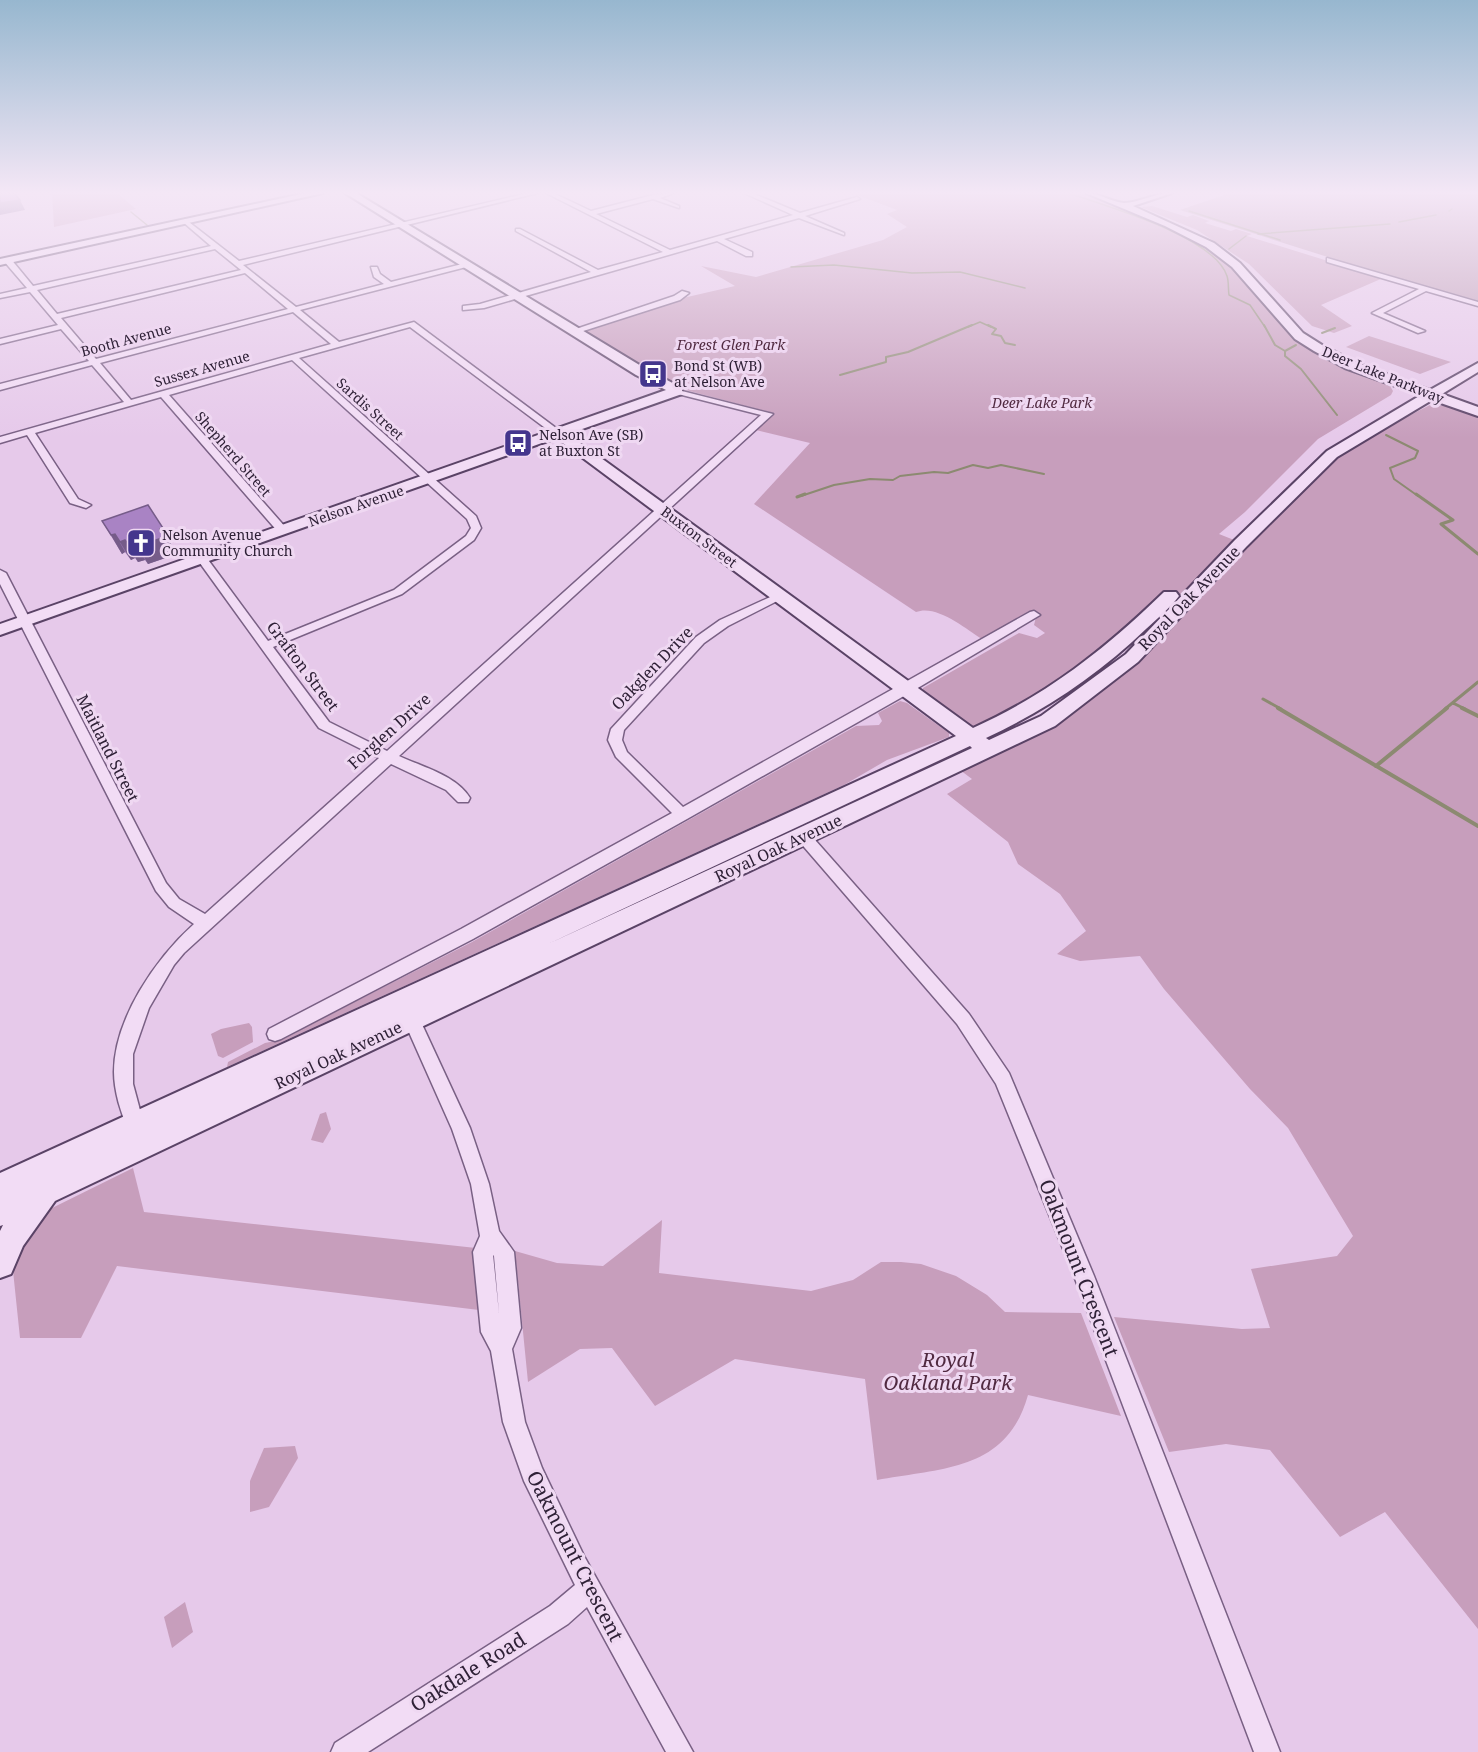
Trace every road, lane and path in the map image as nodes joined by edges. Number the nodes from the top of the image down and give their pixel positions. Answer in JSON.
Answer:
{"nodes":[{"id":1,"x":17,"y":275,"type":"edge"},
{"id":2,"x":94,"y":275,"type":"edge"},
{"id":3,"x":230,"y":275,"type":"edge"},
{"id":4,"x":251,"y":275,"type":"edge"},
{"id":5,"x":378,"y":275,"type":"edge"},
{"id":6,"x":428,"y":275,"type":"edge"},
{"id":7,"x":484,"y":275,"type":"edge"},
{"id":8,"x":586,"y":275,"type":"edge"},
{"id":9,"x":1244,"y":275,"type":"edge"},
{"id":10,"x":1378,"y":275,"type":"edge"},
{"id":11,"x":391,"y":285,"type":"junction"},
{"id":12,"x":32,"y":289,"type":"junction"},
{"id":13,"x":1424,"y":289,"type":"junction"},
{"id":14,"x":685,"y":293,"type":"dead end"},
{"id":15,"x":516,"y":295,"type":"junction"},
{"id":16,"x":0,"y":296,"type":"edge"},
{"id":17,"x":1478,"y":304,"type":"edge"},
{"id":18,"x":466,"y":308,"type":"dead end"},
{"id":19,"x":294,"y":310,"type":"junction"},
{"id":20,"x":55,"y":316,"type":"junction"},
{"id":21,"x":411,"y":324,"type":"joint"},
{"id":22,"x":62,"y":326,"type":"junction"},
{"id":23,"x":574,"y":331,"type":"junction"},
{"id":24,"x":1422,"y":331,"type":"dead end"},
{"id":25,"x":0,"y":342,"type":"edge"},
{"id":26,"x":338,"y":345,"type":"junction"},
{"id":27,"x":1478,"y":356,"type":"edge"},
{"id":28,"x":293,"y":357,"type":"junction"},
{"id":29,"x":93,"y":362,"type":"junction"},
{"id":30,"x":1478,"y":367,"type":"edge"},
{"id":31,"x":1392,"y":377,"type":"junction"},
{"id":32,"x":0,"y":387,"type":"edge"},
{"id":33,"x":1431,"y":389,"type":"junction"},
{"id":34,"x":677,"y":392,"type":"junction"},
{"id":35,"x":163,"y":394,"type":"junction"},
{"id":36,"x":129,"y":404,"type":"junction"},
{"id":37,"x":1472,"y":407,"type":"edge"},
{"id":38,"x":1349,"y":427,"type":"dead end"},
{"id":39,"x":29,"y":432,"type":"junction"},
{"id":40,"x":559,"y":434,"type":"junction"},
{"id":41,"x":0,"y":440,"type":"edge"},
{"id":42,"x":430,"y":480,"type":"junction"},
{"id":43,"x":86,"y":505,"type":"dead end"},
{"id":44,"x":663,"y":510,"type":"junction"},
{"id":45,"x":284,"y":531,"type":"junction"},
{"id":46,"x":1235,"y":541,"type":"junction"},
{"id":47,"x":202,"y":559,"type":"junction"},
{"id":48,"x":0,"y":574,"type":"edge"},
{"id":49,"x":779,"y":596,"type":"junction"},
{"id":50,"x":1034,"y":615,"type":"dead end"},
{"id":51,"x":25,"y":621,"type":"junction"},
{"id":52,"x":0,"y":630,"type":"edge"},
{"id":53,"x":266,"y":646,"type":"junction"},
{"id":54,"x":907,"y":689,"type":"junction"},
{"id":55,"x":980,"y":744,"type":"junction"},
{"id":56,"x":388,"y":756,"type":"junction"},
{"id":57,"x":463,"y":798,"type":"dead end"},
{"id":58,"x":682,"y":815,"type":"junction"},
{"id":59,"x":803,"y":836,"type":"junction"},
{"id":60,"x":204,"y":922,"type":"junction"},
{"id":61,"x":407,"y":1011,"type":"junction"},
{"id":62,"x":275,"y":1034,"type":"dead end"},
{"id":63,"x":135,"y":1125,"type":"junction"},
{"id":64,"x":0,"y":1187,"type":"edge"},
{"id":65,"x":46,"y":1192,"type":"junction"},
{"id":66,"x":0,"y":1212,"type":"edge"},
{"id":67,"x":0,"y":1263,"type":"edge"},
{"id":68,"x":589,"y":1589,"type":"junction"},
{"id":69,"x":344,"y":1752,"type":"edge"},
{"id":70,"x":680,"y":1752,"type":"edge"},
{"id":71,"x":1267,"y":1752,"type":"edge"}],
"edges":[{"from":1,"to":12,"type":"street"},
{"from":2,"to":12,"type":"street"},
{"from":3,"to":20,"type":"street"},
{"from":4,"to":19,"type":"street"},
{"from":5,"to":11,"type":"street"},
{"from":6,"to":11,"type":"street","name":"Booth Avenue"},
{"from":7,"to":15,"type":"main road"},
{"from":8,"to":15,"type":"street"},
{"from":9,"to":31,"type":"main road","name":"Deer Lake Parkway"},
{"from":10,"to":13,"type":"street"},
{"from":11,"to":19,"type":"street","name":"Booth Avenue"},
{"from":12,"to":16,"type":"street"},
{"from":12,"to":20,"type":"street"},
{"from":13,"to":17,"type":"street"},
{"from":13,"to":24,"type":"street"},
{"from":14,"to":23,"type":"street"},
{"from":15,"to":18,"type":"street"},
{"from":15,"to":23,"type":"main road"},
{"from":19,"to":26,"type":"street"},
{"from":19,"to":29,"type":"street","name":"Booth Avenue"},
{"from":20,"to":22,"type":"street"},
{"from":21,"to":26,"type":"street","name":"Sussex Avenue"},
{"from":21,"to":40,"type":"street","name":"Buxton Street"},
{"from":22,"to":25,"type":"street"},
{"from":22,"to":29,"type":"street"},
{"from":23,"to":34,"type":"main road"},
{"from":26,"to":28,"type":"street","name":"Sussex Avenue"},
{"from":27,"to":33,"type":"main road","name":"Royal Oak Avenue"},
{"from":28,"to":35,"type":"street","name":"Sussex Avenue"},
{"from":28,"to":42,"type":"street","name":"Sardis Street"},
{"from":29,"to":32,"type":"street","name":"Booth Avenue"},
{"from":29,"to":36,"type":"street"},
{"from":30,"to":33,"type":"main road","name":"Royal Oak Avenue"},
{"from":31,"to":33,"type":"main road","name":"Deer Lake Parkway"},
{"from":31,"to":33,"type":"main road"},
{"from":31,"to":33,"type":"main road","name":"Royal Oak Avenue"},
{"from":33,"to":37,"type":"main road"},
{"from":33,"to":37,"type":"main road","name":"Deer Lake Parkway"},
{"from":33,"to":46,"type":"main road","name":"Royal Oak Avenue"},
{"from":34,"to":40,"type":"main road","name":"Nelson Avenue"},
{"from":34,"to":44,"type":"street","name":"Forglen Drive"},
{"from":35,"to":36,"type":"street","name":"Sussex Avenue"},
{"from":35,"to":45,"type":"street","name":"Shepherd Street"},
{"from":36,"to":39,"type":"street","name":"Sussex Avenue"},
{"from":38,"to":46,"type":"main road","name":"Royal Oak Avenue"},
{"from":39,"to":41,"type":"street","name":"Sussex Avenue"},
{"from":39,"to":43,"type":"street"},
{"from":40,"to":42,"type":"main road","name":"Nelson Avenue"},
{"from":40,"to":44,"type":"main road","name":"Buxton Street"},
{"from":42,"to":45,"type":"main road","name":"Nelson Avenue"},
{"from":42,"to":53,"type":"street","name":"Sardis Street"},
{"from":44,"to":49,"type":"main road","name":"Buxton Street"},
{"from":44,"to":56,"type":"street","name":"Forglen Drive"},
{"from":45,"to":47,"type":"main road","name":"Nelson Avenue"},
{"from":46,"to":55,"type":"main road","name":"Royal Oak Avenue"},
{"from":47,"to":51,"type":"main road","name":"Nelson Avenue"},
{"from":47,"to":53,"type":"street","name":"Grafton Street"},
{"from":48,"to":51,"type":"street","name":"Maitland Street"},
{"from":49,"to":54,"type":"main road","name":"Buxton Street"},
{"from":49,"to":58,"type":"street","name":"Oakglen Drive"},
{"from":50,"to":54,"type":"street"},
{"from":51,"to":52,"type":"main road","name":"Nelson Avenue"},
{"from":51,"to":60,"type":"street","name":"Maitland Street"},
{"from":53,"to":56,"type":"street","name":"Grafton Street"},
{"from":54,"to":55,"type":"main road","name":"Buxton Street"},
{"from":54,"to":58,"type":"street"},
{"from":55,"to":59,"type":"main road","name":"Royal Oak Avenue"},
{"from":55,"to":61,"type":"main road","name":"Royal Oak Avenue"},
{"from":56,"to":57,"type":"street","name":"Grafton Street"},
{"from":56,"to":60,"type":"street","name":"Forglen Drive"},
{"from":58,"to":62,"type":"street"},
{"from":59,"to":61,"type":"main road","name":"Royal Oak Avenue"},
{"from":59,"to":71,"type":"street","name":"Oakmount Crescent"},
{"from":60,"to":63,"type":"street","name":"Forglen Drive"},
{"from":61,"to":63,"type":"main road","name":"Royal Oak Avenue"},
{"from":61,"to":65,"type":"main road","name":"Royal Oak Avenue"},
{"from":61,"to":68,"type":"street","name":"Oakmount Crescent"},
{"from":63,"to":64,"type":"main road","name":"Royal Oak Avenue"},
{"from":65,"to":66,"type":"main road","name":"Royal Oak Avenue"},
{"from":65,"to":67,"type":"main road"},
{"from":68,"to":69,"type":"street","name":"Oakdale Road"},
{"from":68,"to":70,"type":"street","name":"Oakmount Crescent"}]}
